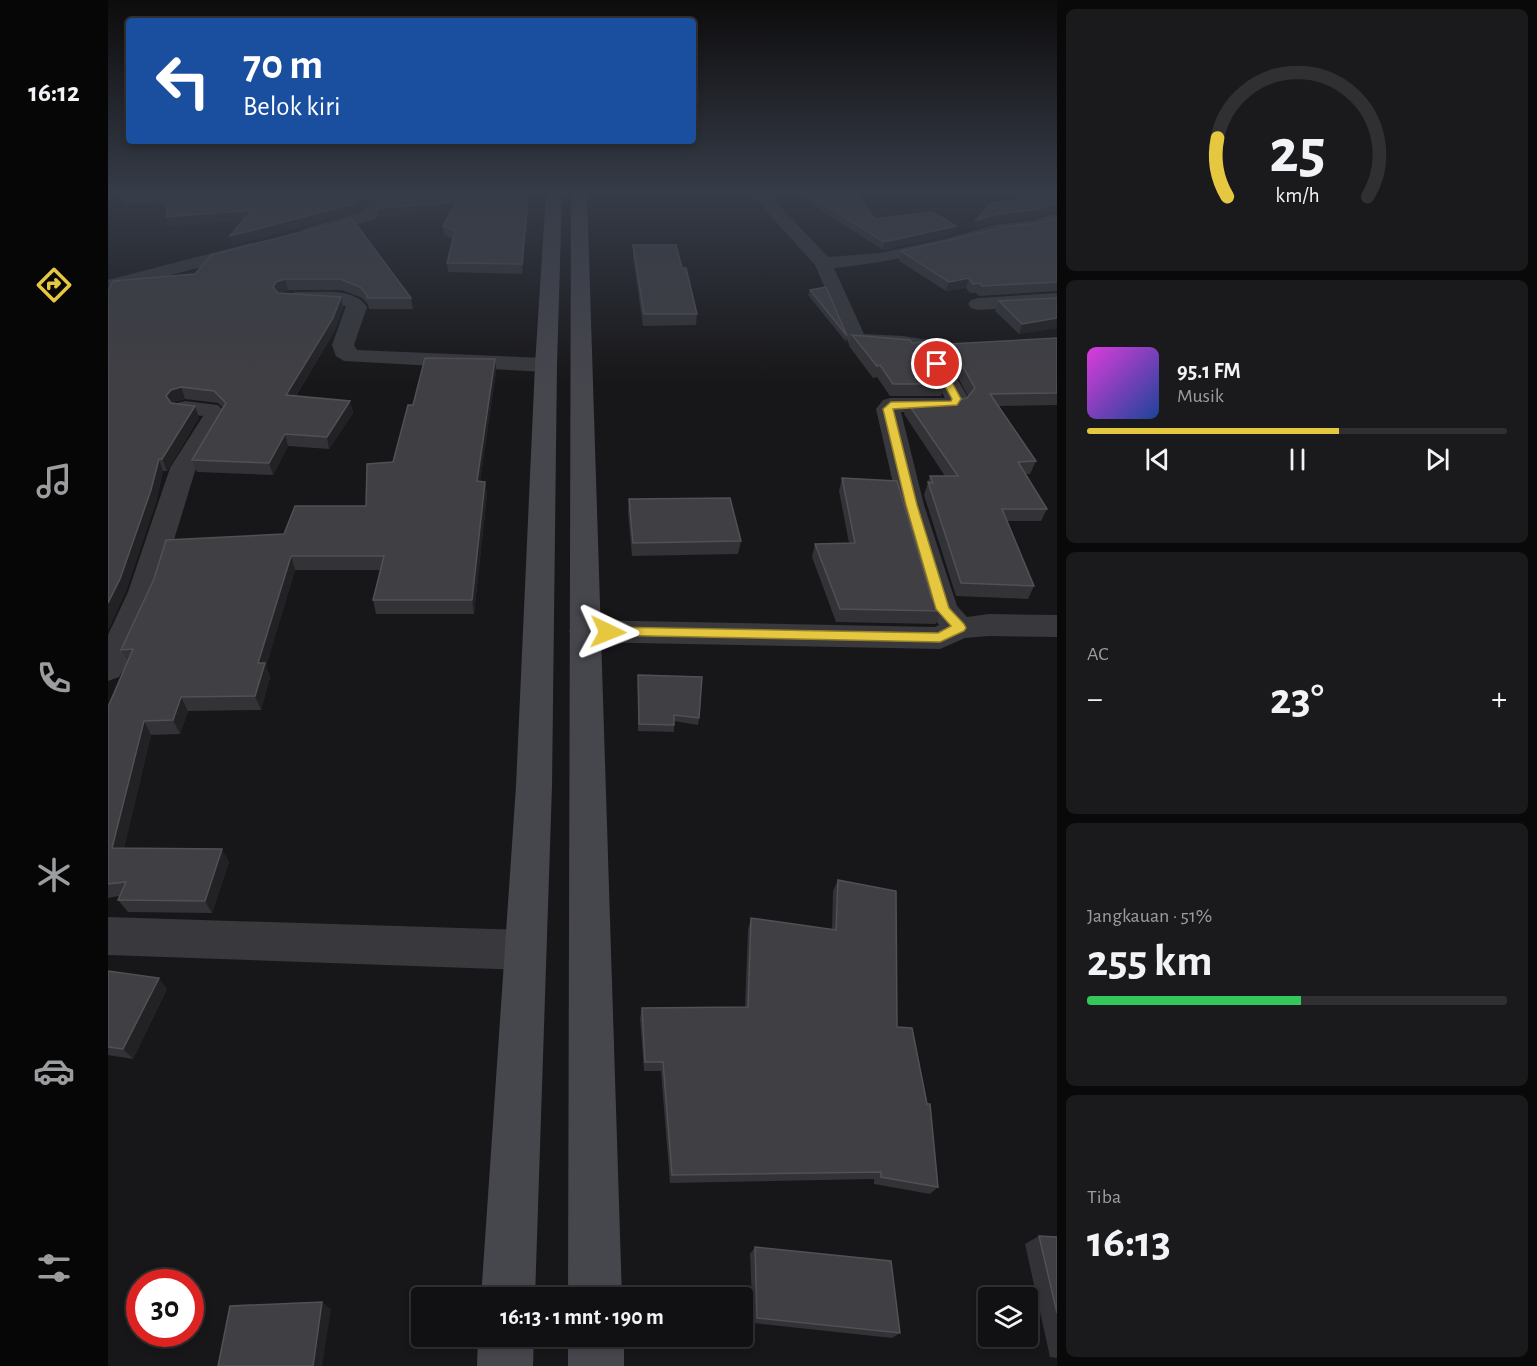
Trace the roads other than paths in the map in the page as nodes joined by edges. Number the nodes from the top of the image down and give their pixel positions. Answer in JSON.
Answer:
{"nodes":[{"id":1,"x":216,"y":258,"type":"edge"},
{"id":2,"x":551,"y":258,"type":"edge"},
{"id":3,"x":580,"y":258,"type":"edge"},
{"id":4,"x":818,"y":258,"type":"edge"},
{"id":5,"x":881,"y":258,"type":"edge"},
{"id":6,"x":823,"y":263,"type":"junction"},
{"id":7,"x":108,"y":286,"type":"edge"},
{"id":8,"x":288,"y":298,"type":"edge"},
{"id":9,"x":1057,"y":298,"type":"edge"},
{"id":10,"x":978,"y":304,"type":"dead end"},
{"id":11,"x":546,"y":365,"type":"junction"},
{"id":12,"x":184,"y":408,"type":"edge"},
{"id":13,"x":1057,"y":626,"type":"edge"},
{"id":14,"x":959,"y":628,"type":"junction"},
{"id":15,"x":585,"y":631,"type":"junction"},
{"id":16,"x":108,"y":669,"type":"edge"},
{"id":17,"x":108,"y":936,"type":"edge"},
{"id":18,"x":525,"y":950,"type":"junction"},
{"id":19,"x":509,"y":1287,"type":"edge"},
{"id":20,"x":595,"y":1287,"type":"edge"},
{"id":21,"x":506,"y":1347,"type":"edge"},
{"id":22,"x":596,"y":1347,"type":"edge"},
{"id":23,"x":505,"y":1366,"type":"edge"},
{"id":24,"x":596,"y":1366,"type":"edge"}],
"edges":[{"from":1,"to":7,"type":"street"},
{"from":2,"to":11,"type":"street"},
{"from":3,"to":15,"type":"street"},
{"from":4,"to":6,"type":"street"},
{"from":5,"to":6,"type":"street"},
{"from":6,"to":14,"type":"street"},
{"from":8,"to":11,"type":"street"},
{"from":9,"to":10,"type":"street"},
{"from":11,"to":18,"type":"street"},
{"from":12,"to":16,"type":"street"},
{"from":13,"to":14,"type":"street"},
{"from":14,"to":15,"type":"street"},
{"from":15,"to":20,"type":"street"},
{"from":17,"to":18,"type":"street"},
{"from":18,"to":19,"type":"street"},
{"from":21,"to":23,"type":"street"},
{"from":22,"to":24,"type":"street"}]}
